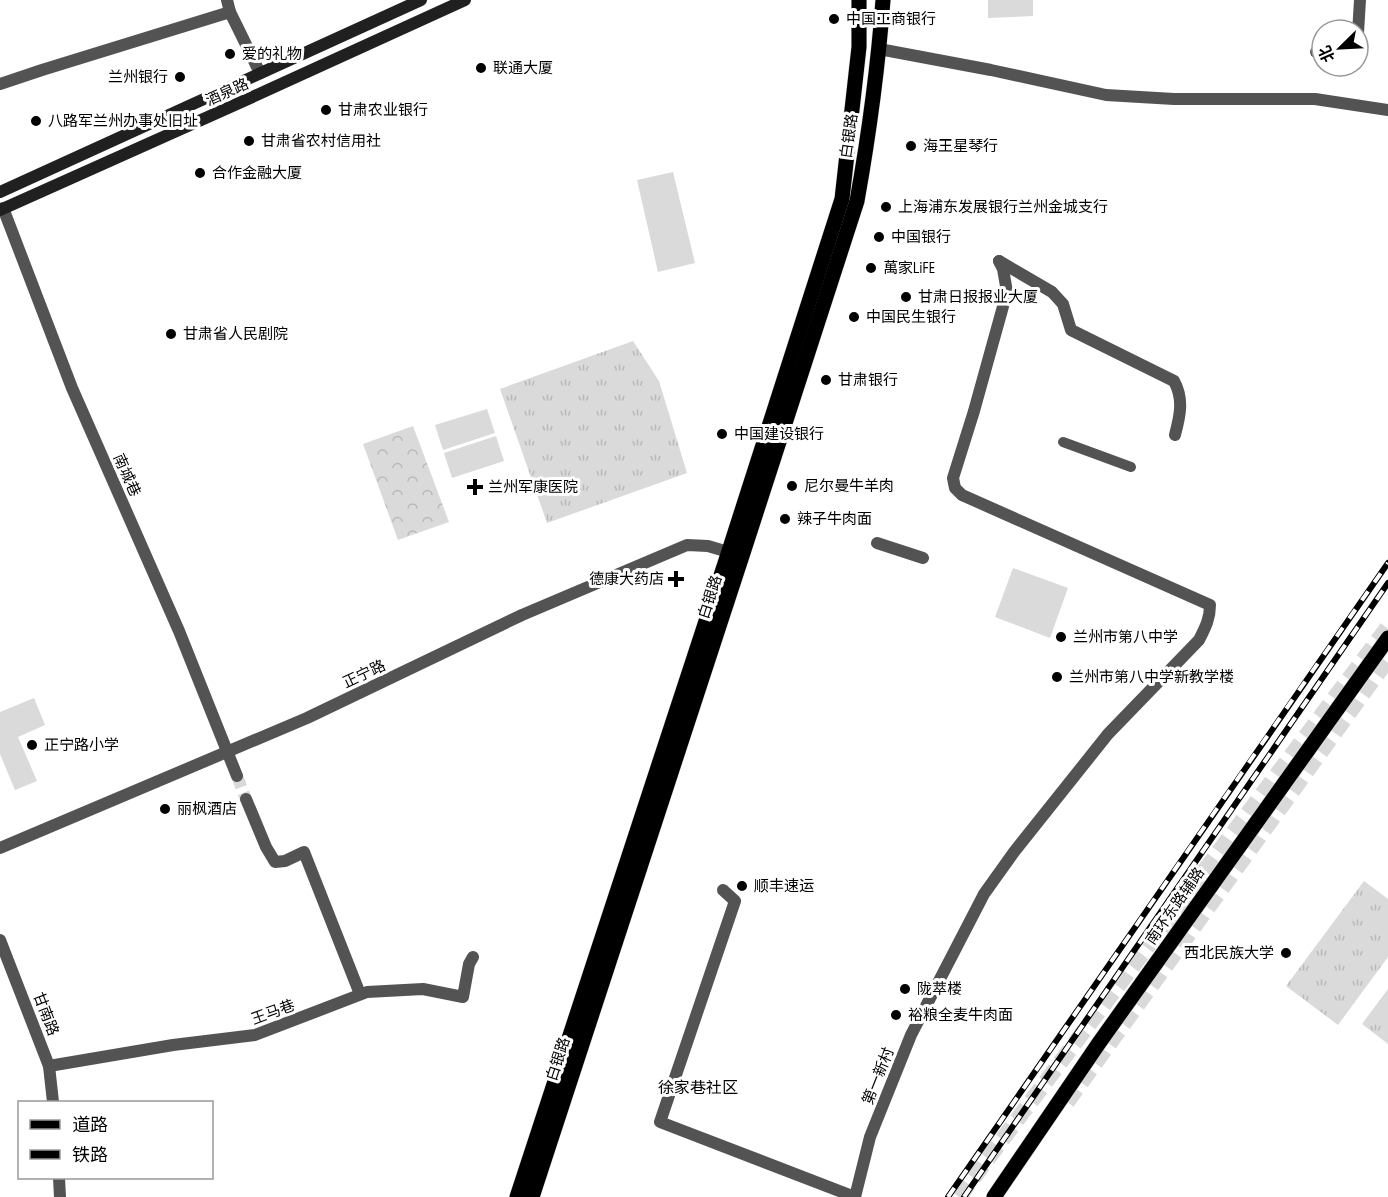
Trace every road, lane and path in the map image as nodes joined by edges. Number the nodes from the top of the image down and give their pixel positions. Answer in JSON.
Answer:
{"nodes":[{"id":1,"x":421,"y":0,"type":"edge"},
{"id":2,"x":465,"y":0,"type":"edge"},
{"id":3,"x":859,"y":0,"type":"edge"},
{"id":4,"x":883,"y":0,"type":"edge"},
{"id":5,"x":1360,"y":0,"type":"edge"},
{"id":6,"x":229,"y":6,"type":"edge"},
{"id":7,"x":1359,"y":18,"type":"edge"},
{"id":8,"x":879,"y":49,"type":"junction"},
{"id":9,"x":260,"y":73,"type":"junction"},
{"id":10,"x":0,"y":84,"type":"edge"},
{"id":11,"x":1388,"y":110,"type":"edge"},
{"id":12,"x":0,"y":192,"type":"edge"},
{"id":13,"x":2,"y":209,"type":"edge"},
{"id":14,"x":1175,"y":435,"type":"dead end"},
{"id":15,"x":1063,"y":442,"type":"dead end"},
{"id":16,"x":1131,"y":467,"type":"dead end"},
{"id":17,"x":877,"y":543,"type":"dead end"},
{"id":18,"x":736,"y":554,"type":"junction"},
{"id":19,"x":923,"y":558,"type":"dead end"},
{"id":20,"x":1388,"y":638,"type":"edge"},
{"id":21,"x":228,"y":751,"type":"junction"},
{"id":22,"x":237,"y":776,"type":"tunnel mouth"},
{"id":23,"x":246,"y":799,"type":"tunnel mouth"},
{"id":24,"x":0,"y":848,"type":"edge"},
{"id":25,"x":723,"y":890,"type":"dead end"},
{"id":26,"x":0,"y":940,"type":"edge"},
{"id":27,"x":473,"y":957,"type":"dead end"},
{"id":28,"x":360,"y":994,"type":"junction"},
{"id":29,"x":49,"y":1066,"type":"junction"},
{"id":30,"x":53,"y":1101,"type":"edge"},
{"id":31,"x":59,"y":1179,"type":"edge"},
{"id":32,"x":60,"y":1197,"type":"edge"},
{"id":33,"x":517,"y":1197,"type":"edge"},
{"id":34,"x":532,"y":1197,"type":"edge"},
{"id":35,"x":994,"y":1197,"type":"edge"}],
"edges":[{"from":1,"to":9,"type":"main road","name":"酒泉路"},
{"from":2,"to":13,"type":"main road","name":"酒泉路"},
{"from":3,"to":18,"type":"main road","name":"白银路"},
{"from":4,"to":8,"type":"main road","name":"白银路"},
{"from":5,"to":7,"type":"street"},
{"from":6,"to":9,"type":"street","name":"酒泉路"},
{"from":6,"to":10,"type":"street","name":"酒泉路"},
{"from":8,"to":11,"type":"street"},
{"from":8,"to":18,"type":"main road","name":"白银路"},
{"from":9,"to":12,"type":"main road","name":"酒泉路"},
{"from":13,"to":21,"type":"street","name":"南城巷"},
{"from":14,"to":25,"type":"street","name":"第一新村"},
{"from":15,"to":16,"type":"street"},
{"from":17,"to":19,"type":"street"},
{"from":18,"to":21,"type":"street","name":"正宁路"},
{"from":18,"to":33,"type":"main road","name":"白银路"},
{"from":18,"to":34,"type":"main road","name":"白银路"},
{"from":20,"to":35,"type":"main road","name":"南环东路辅路"},
{"from":21,"to":22,"type":"street","name":"南城巷"},
{"from":21,"to":24,"type":"street","name":"正宁路"},
{"from":23,"to":28,"type":"street"},
{"from":26,"to":29,"type":"street","name":"甘南路"},
{"from":27,"to":28,"type":"street","name":"王马巷"},
{"from":28,"to":29,"type":"street","name":"王马巷"},
{"from":29,"to":30,"type":"street","name":"甘南路"},
{"from":31,"to":32,"type":"street"}]}
